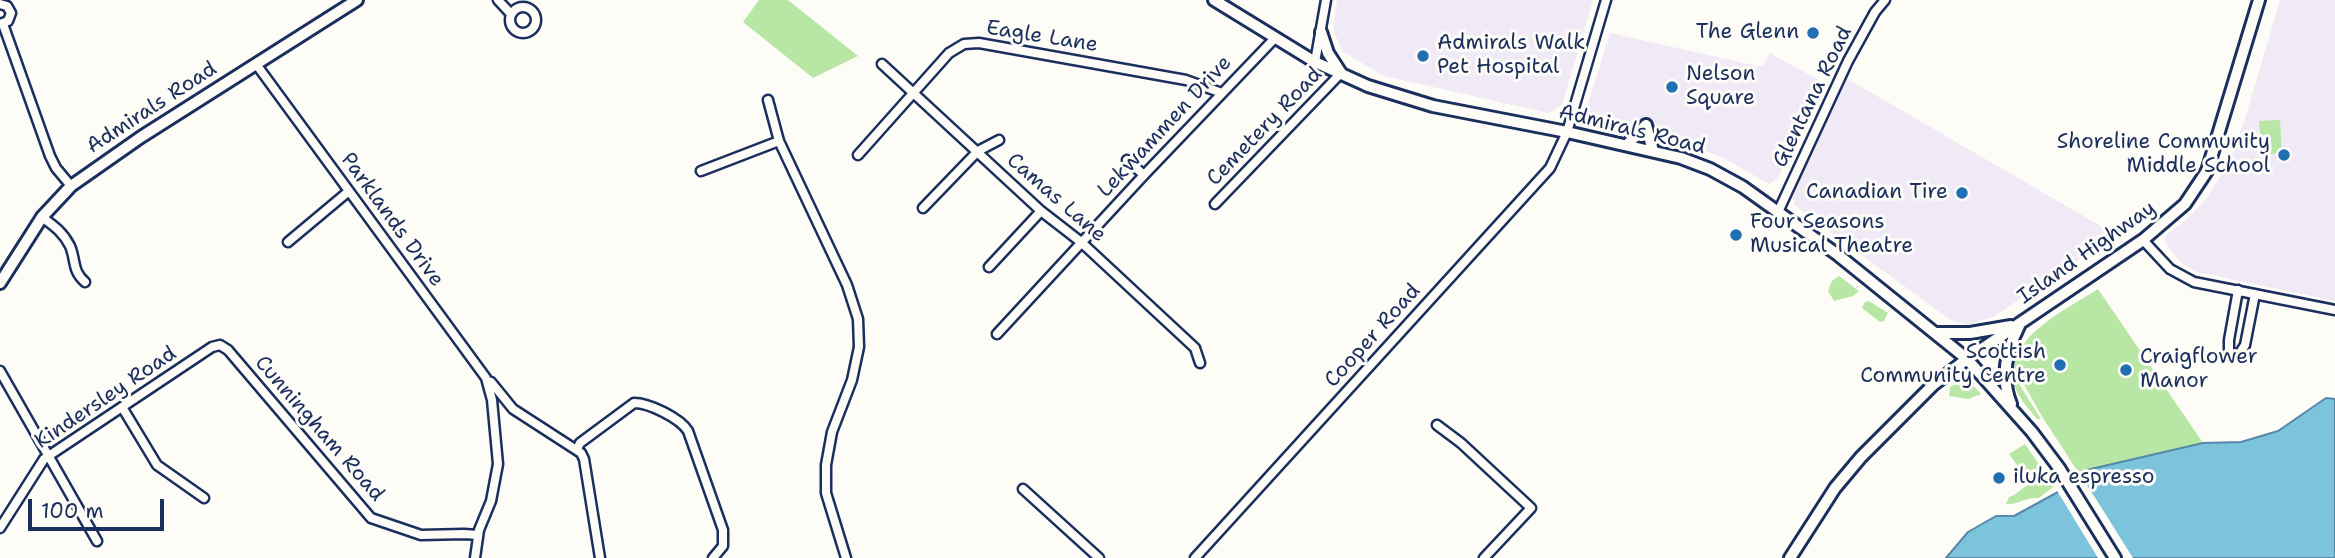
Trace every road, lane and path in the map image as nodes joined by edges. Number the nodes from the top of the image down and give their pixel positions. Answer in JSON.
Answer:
{"nodes":[{"id":1,"x":357,"y":0,"type":"edge"},
{"id":2,"x":498,"y":0,"type":"edge"},
{"id":3,"x":1214,"y":0,"type":"edge"},
{"id":4,"x":1326,"y":0,"type":"edge"},
{"id":5,"x":1606,"y":0,"type":"edge"},
{"id":6,"x":1885,"y":0,"type":"edge"},
{"id":7,"x":2259,"y":0,"type":"edge"},
{"id":8,"x":0,"y":4,"type":"edge"},
{"id":9,"x":511,"y":14,"type":"dead end"},
{"id":10,"x":1,"y":24,"type":"edge"},
{"id":11,"x":1321,"y":32,"type":"junction"},
{"id":12,"x":1275,"y":38,"type":"junction"},
{"id":13,"x":1315,"y":62,"type":"junction"},
{"id":14,"x":257,"y":64,"type":"junction"},
{"id":15,"x":882,"y":64,"type":"dead end"},
{"id":16,"x":1341,"y":73,"type":"junction"},
{"id":17,"x":913,"y":91,"type":"junction"},
{"id":18,"x":1222,"y":93,"type":"junction"},
{"id":19,"x":768,"y":100,"type":"dead end"},
{"id":20,"x":1567,"y":132,"type":"junction"},
{"id":21,"x":999,"y":140,"type":"dead end"},
{"id":22,"x":779,"y":141,"type":"junction"},
{"id":23,"x":1628,"y":145,"type":"junction"},
{"id":24,"x":978,"y":151,"type":"junction"},
{"id":25,"x":1653,"y":151,"type":"junction"},
{"id":26,"x":858,"y":155,"type":"dead end"},
{"id":27,"x":1127,"y":160,"type":"dead end"},
{"id":28,"x":701,"y":171,"type":"dead end"},
{"id":29,"x":1144,"y":175,"type":"junction"},
{"id":30,"x":71,"y":186,"type":"junction"},
{"id":31,"x":349,"y":191,"type":"junction"},
{"id":32,"x":1216,"y":204,"type":"dead end"},
{"id":33,"x":923,"y":208,"type":"dead end"},
{"id":34,"x":1041,"y":211,"type":"junction"},
{"id":35,"x":1778,"y":212,"type":"junction"},
{"id":36,"x":41,"y":217,"type":"junction"},
{"id":37,"x":2143,"y":240,"type":"junction"},
{"id":38,"x":288,"y":242,"type":"dead end"},
{"id":39,"x":1081,"y":242,"type":"junction"},
{"id":40,"x":989,"y":267,"type":"dead end"},
{"id":41,"x":86,"y":282,"type":"dead end"},
{"id":42,"x":0,"y":283,"type":"edge"},
{"id":43,"x":2238,"y":290,"type":"junction"},
{"id":44,"x":2255,"y":294,"type":"junction"},
{"id":45,"x":2335,"y":310,"type":"edge"},
{"id":46,"x":2020,"y":323,"type":"junction"},
{"id":47,"x":1937,"y":333,"type":"junction"},
{"id":48,"x":997,"y":334,"type":"dead end"},
{"id":49,"x":220,"y":345,"type":"joint"},
{"id":50,"x":1967,"y":359,"type":"junction"},
{"id":51,"x":1200,"y":363,"type":"dead end"},
{"id":52,"x":0,"y":371,"type":"edge"},
{"id":53,"x":496,"y":397,"type":"junction"},
{"id":54,"x":122,"y":407,"type":"junction"},
{"id":55,"x":2013,"y":410,"type":"junction"},
{"id":56,"x":1437,"y":425,"type":"dead end"},
{"id":57,"x":576,"y":449,"type":"junction"},
{"id":58,"x":48,"y":455,"type":"junction"},
{"id":59,"x":1023,"y":489,"type":"dead end"},
{"id":60,"x":204,"y":498,"type":"dead end"},
{"id":61,"x":0,"y":528,"type":"edge"},
{"id":62,"x":478,"y":536,"type":"junction"},
{"id":63,"x":97,"y":541,"type":"dead end"},
{"id":64,"x":475,"y":558,"type":"edge"},
{"id":65,"x":600,"y":558,"type":"edge"},
{"id":66,"x":713,"y":558,"type":"edge"},
{"id":67,"x":846,"y":558,"type":"edge"},
{"id":68,"x":1099,"y":558,"type":"edge"},
{"id":69,"x":1195,"y":558,"type":"edge"},
{"id":70,"x":1484,"y":558,"type":"edge"},
{"id":71,"x":1790,"y":558,"type":"edge"},
{"id":72,"x":2115,"y":558,"type":"edge"}],
"edges":[{"from":1,"to":14,"type":"main road","name":"Admirals Road"},
{"from":2,"to":9,"type":"street"},
{"from":3,"to":12,"type":"main road","name":"Admirals Road"},
{"from":4,"to":11,"type":"street"},
{"from":5,"to":20,"type":"street","name":"Cooper Road"},
{"from":6,"to":35,"type":"street","name":"Glentana Road"},
{"from":7,"to":37,"type":"main road","name":"Island Highway"},
{"from":8,"to":10,"type":"street"},
{"from":10,"to":30,"type":"street"},
{"from":11,"to":13,"type":"street"},
{"from":11,"to":16,"type":"main road"},
{"from":12,"to":13,"type":"main road","name":"Admirals Road"},
{"from":12,"to":18,"type":"street","name":"Lekwammen Drive"},
{"from":13,"to":16,"type":"main road","name":"Admirals Road"},
{"from":14,"to":30,"type":"main road","name":"Admirals Road"},
{"from":14,"to":31,"type":"street","name":"Parklands Drive"},
{"from":15,"to":17,"type":"street","name":"Camas Lane"},
{"from":16,"to":20,"type":"main road","name":"Admirals Road"},
{"from":16,"to":32,"type":"street","name":"Cemetery Road"},
{"from":17,"to":18,"type":"street","name":"Eagle Lane"},
{"from":17,"to":24,"type":"street","name":"Camas Lane"},
{"from":17,"to":26,"type":"street","name":"Eagle Lane"},
{"from":18,"to":29,"type":"street","name":"Lekwammen Drive"},
{"from":19,"to":22,"type":"street"},
{"from":20,"to":23,"type":"main road","name":"Admirals Road"},
{"from":20,"to":69,"type":"street","name":"Cooper Road"},
{"from":21,"to":24,"type":"street"},
{"from":22,"to":28,"type":"street"},
{"from":22,"to":67,"type":"street"},
{"from":23,"to":25,"type":"main road","name":"Admirals Road"},
{"from":23,"to":25,"type":"main road"},
{"from":24,"to":33,"type":"street"},
{"from":24,"to":34,"type":"street","name":"Camas Lane"},
{"from":25,"to":35,"type":"main road","name":"Admirals Road"},
{"from":27,"to":29,"type":"street"},
{"from":29,"to":39,"type":"street","name":"Lekwammen Drive"},
{"from":30,"to":36,"type":"main road","name":"Admirals Road"},
{"from":31,"to":38,"type":"street"},
{"from":31,"to":53,"type":"street","name":"Parklands Drive"},
{"from":34,"to":39,"type":"street","name":"Camas Lane"},
{"from":34,"to":40,"type":"street"},
{"from":35,"to":47,"type":"main road","name":"Admirals Road"},
{"from":36,"to":41,"type":"street"},
{"from":36,"to":42,"type":"main road","name":"Admirals Road"},
{"from":37,"to":43,"type":"street"},
{"from":37,"to":46,"type":"main road","name":"Island Highway"},
{"from":39,"to":48,"type":"street","name":"Lekwammen Drive"},
{"from":39,"to":51,"type":"street","name":"Camas Lane"},
{"from":43,"to":44,"type":"street"},
{"from":43,"to":44,"type":"street"},
{"from":44,"to":45,"type":"street"},
{"from":46,"to":47,"type":"main road"},
{"from":46,"to":50,"type":"main road","name":"Island Highway"},
{"from":46,"to":55,"type":"main road"},
{"from":47,"to":50,"type":"main road","name":"Admirals Road"},
{"from":49,"to":54,"type":"street","name":"Kindersley Road"},
{"from":49,"to":62,"type":"street","name":"Cunningham Road"},
{"from":50,"to":55,"type":"main road","name":"Admirals Road"},
{"from":50,"to":71,"type":"main road","name":"Island Highway"},
{"from":52,"to":58,"type":"street"},
{"from":53,"to":57,"type":"street"},
{"from":53,"to":62,"type":"street","name":"Parklands Drive"},
{"from":54,"to":58,"type":"street","name":"Kindersley Road"},
{"from":54,"to":60,"type":"street"},
{"from":55,"to":72,"type":"main road","name":"Admirals Road"},
{"from":56,"to":70,"type":"street"},
{"from":57,"to":65,"type":"street"},
{"from":57,"to":66,"type":"street"},
{"from":58,"to":61,"type":"street","name":"Kindersley Road"},
{"from":58,"to":63,"type":"street"},
{"from":59,"to":68,"type":"street"},
{"from":62,"to":64,"type":"street","name":"Parklands Drive"}]}
